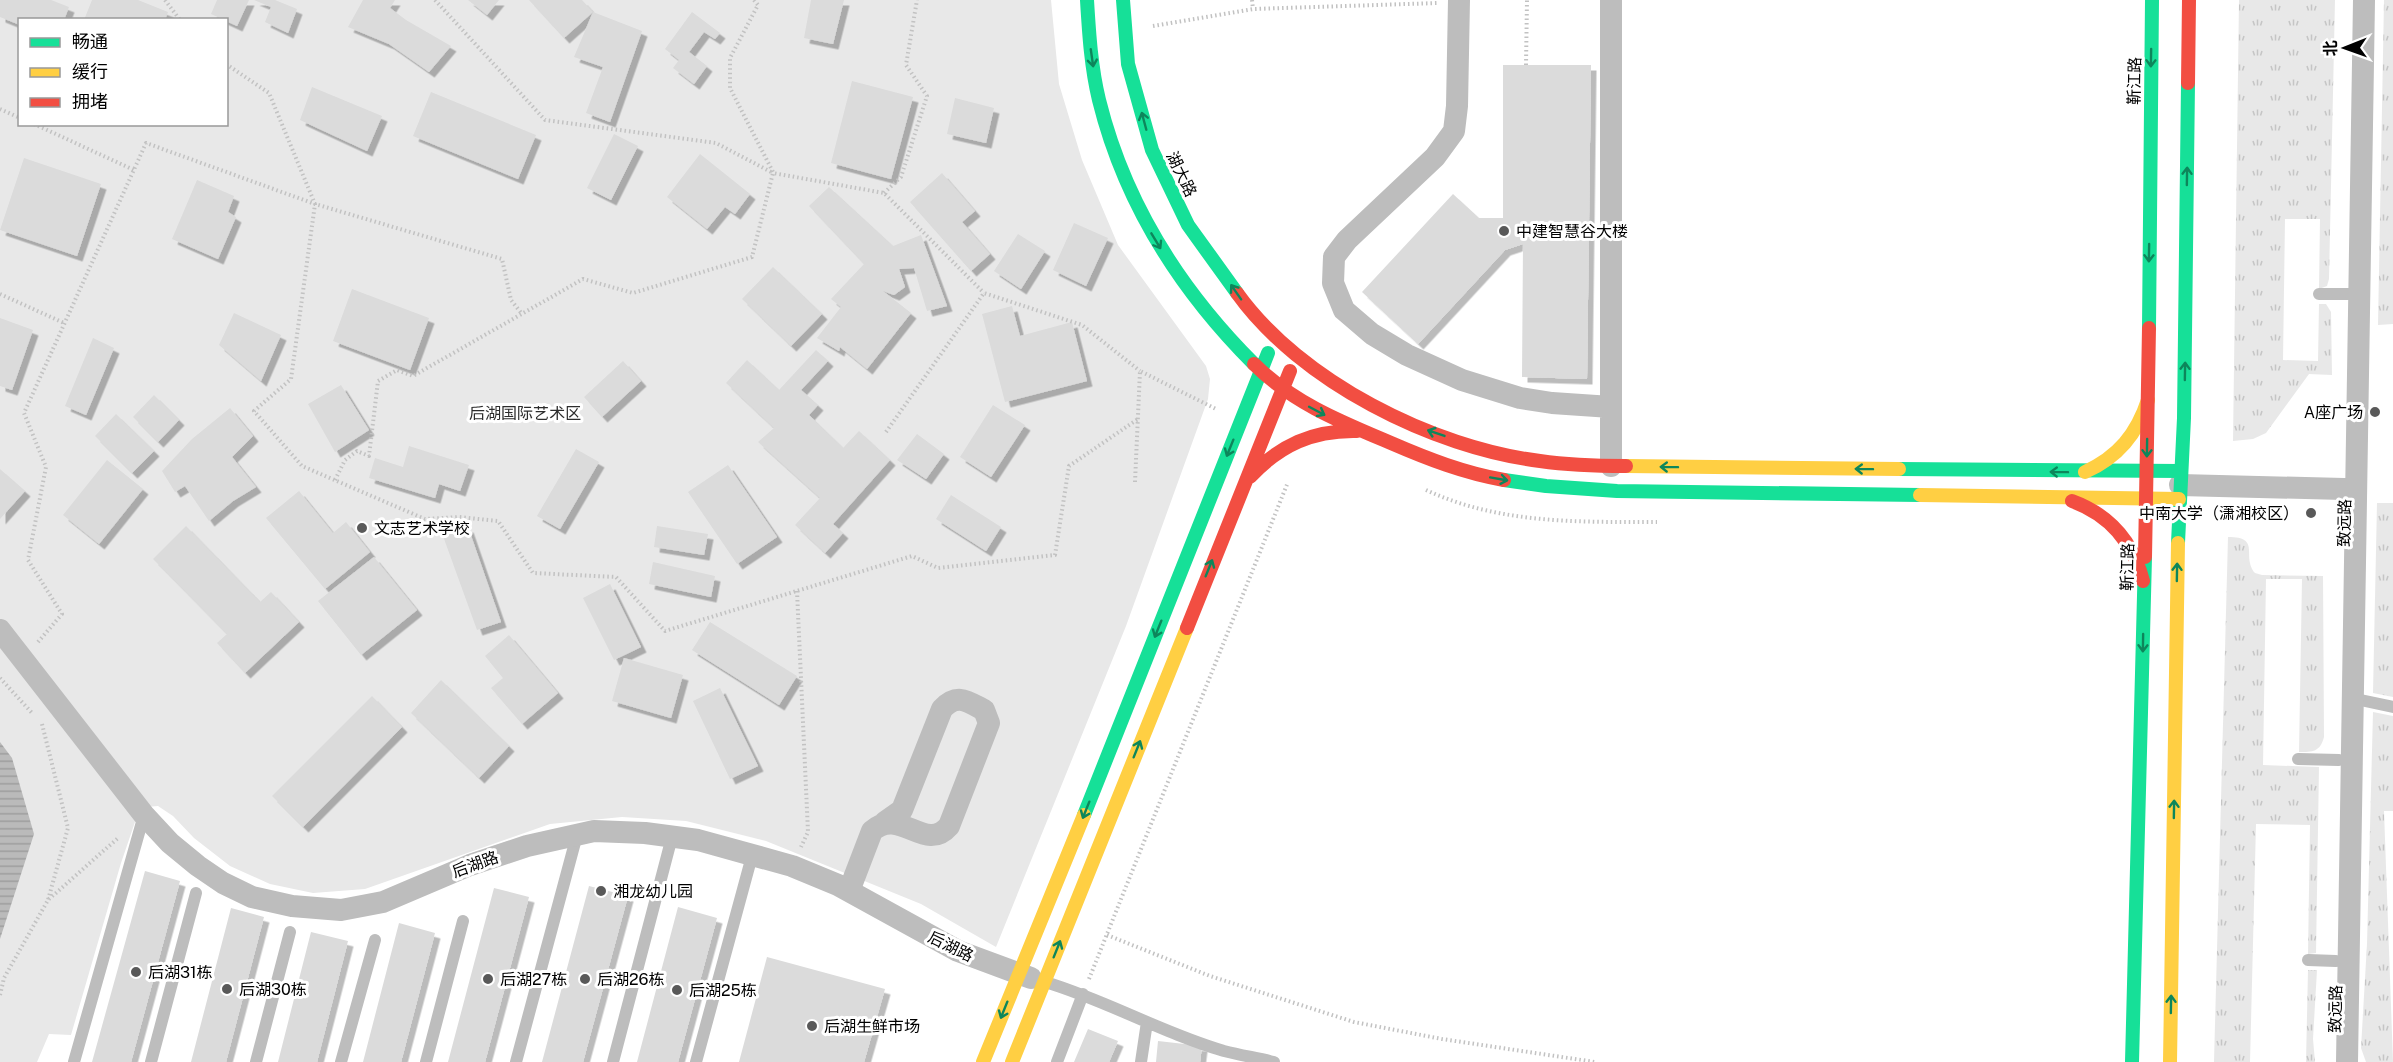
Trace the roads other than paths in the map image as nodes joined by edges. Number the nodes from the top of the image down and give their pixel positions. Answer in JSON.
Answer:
{"nodes":[{"id":1,"x":1087,"y":0,"type":"edge"},
{"id":2,"x":1123,"y":0,"type":"edge"},
{"id":3,"x":1611,"y":0,"type":"edge"},
{"id":4,"x":2152,"y":0,"type":"edge"},
{"id":5,"x":2189,"y":0,"type":"edge"},
{"id":6,"x":2352,"y":0,"type":"edge"},
{"id":7,"x":2364,"y":0,"type":"edge"},
{"id":8,"x":1459,"y":1,"type":"edge"},
{"id":9,"x":2319,"y":294,"type":"dead end"},
{"id":10,"x":2353,"y":294,"type":"junction"},
{"id":11,"x":1275,"y":335,"type":"junction"},
{"id":12,"x":1232,"y":343,"type":"junction"},
{"id":13,"x":1296,"y":356,"type":"junction"},
{"id":14,"x":1261,"y":370,"type":"junction"},
{"id":15,"x":1282,"y":389,"type":"junction"},
{"id":16,"x":2148,"y":400,"type":"junction"},
{"id":17,"x":1611,"y":407,"type":"junction"},
{"id":18,"x":1241,"y":422,"type":"junction"},
{"id":19,"x":1363,"y":431,"type":"junction"},
{"id":20,"x":1611,"y":466,"type":"junction"},
{"id":21,"x":2084,"y":472,"type":"junction"},
{"id":22,"x":2147,"y":472,"type":"junction"},
{"id":23,"x":2180,"y":485,"type":"junction"},
{"id":24,"x":2344,"y":489,"type":"junction"},
{"id":25,"x":2053,"y":498,"type":"junction"},
{"id":26,"x":2145,"y":499,"type":"junction"},
{"id":27,"x":1235,"y":502,"type":"junction"},
{"id":28,"x":2144,"y":581,"type":"junction"},
{"id":29,"x":0,"y":630,"type":"edge"},
{"id":30,"x":2351,"y":698,"type":"junction"},
{"id":31,"x":2393,"y":707,"type":"edge"},
{"id":32,"x":2298,"y":759,"type":"dead end"},
{"id":33,"x":2339,"y":760,"type":"junction"},
{"id":34,"x":144,"y":815,"type":"junction"},
{"id":35,"x":885,"y":822,"type":"junction"},
{"id":36,"x":577,"y":835,"type":"junction"},
{"id":37,"x":672,"y":837,"type":"junction"},
{"id":38,"x":752,"y":856,"type":"junction"},
{"id":39,"x":849,"y":891,"type":"junction"},
{"id":40,"x":196,"y":893,"type":"dead end"},
{"id":41,"x":463,"y":921,"type":"dead end"},
{"id":42,"x":290,"y":932,"type":"dead end"},
{"id":43,"x":375,"y":940,"type":"dead end"},
{"id":44,"x":2308,"y":960,"type":"dead end"},
{"id":45,"x":2336,"y":961,"type":"junction"},
{"id":46,"x":1019,"y":974,"type":"junction"},
{"id":47,"x":1044,"y":982,"type":"junction"},
{"id":48,"x":1083,"y":994,"type":"junction"},
{"id":49,"x":1147,"y":1022,"type":"junction"},
{"id":50,"x":1222,"y":1056,"type":"edge"},
{"id":51,"x":2339,"y":1057,"type":"edge"},
{"id":52,"x":74,"y":1062,"type":"edge"},
{"id":53,"x":151,"y":1062,"type":"edge"},
{"id":54,"x":256,"y":1062,"type":"edge"},
{"id":55,"x":341,"y":1062,"type":"edge"},
{"id":56,"x":426,"y":1062,"type":"edge"},
{"id":57,"x":516,"y":1062,"type":"edge"},
{"id":58,"x":613,"y":1062,"type":"edge"},
{"id":59,"x":696,"y":1062,"type":"edge"},
{"id":60,"x":983,"y":1062,"type":"edge"},
{"id":61,"x":1012,"y":1062,"type":"edge"},
{"id":62,"x":1057,"y":1062,"type":"edge"},
{"id":63,"x":1142,"y":1062,"type":"edge"},
{"id":64,"x":1274,"y":1062,"type":"edge"},
{"id":65,"x":2132,"y":1062,"type":"edge"},
{"id":66,"x":2170,"y":1062,"type":"edge"}],
"edges":[{"from":1,"to":12,"type":"main road","one_way":true},
{"from":11,"to":2,"type":"main road","name":"湖大路","one_way":true},
{"from":3,"to":17,"type":"street"},
{"from":4,"to":16,"type":"main road","name":"靳江路","one_way":true},
{"from":23,"to":5,"type":"main road","one_way":true},
{"from":6,"to":10,"type":"street","name":"致远路"},
{"from":7,"to":10,"type":"street"},
{"from":8,"to":17,"type":"street"},
{"from":9,"to":10,"type":"lane"},
{"from":10,"to":24,"type":"street","name":"致远路"},
{"from":10,"to":30,"type":"street"},
{"from":11,"to":13,"type":"main road","name":"湖大路"},
{"from":11,"to":14,"type":"main road"},
{"from":12,"to":14,"type":"main road"},
{"from":12,"to":18,"type":"main road"},
{"from":13,"to":15,"type":"main road"},
{"from":20,"to":13,"type":"main road","name":"湖大路","one_way":true},
{"from":14,"to":15,"type":"main road"},
{"from":14,"to":18,"type":"main road"},
{"from":15,"to":19,"type":"main road","one_way":true},
{"from":15,"to":27,"type":"main road"},
{"from":16,"to":21,"type":"main road"},
{"from":16,"to":22,"type":"main road","name":"靳江路","one_way":true},
{"from":17,"to":20,"type":"street"},
{"from":18,"to":46,"type":"main road","one_way":true},
{"from":19,"to":25,"type":"main road","one_way":true},
{"from":19,"to":27,"type":"main road"},
{"from":21,"to":20,"type":"main road","name":"湖大路","one_way":true},
{"from":21,"to":22,"type":"main road","name":"湖大路"},
{"from":22,"to":23,"type":"main road","name":"湖大路"},
{"from":22,"to":26,"type":"main road","name":"靳江路"},
{"from":23,"to":24,"type":"street"},
{"from":23,"to":26,"type":"main road"},
{"from":66,"to":23,"type":"main road","one_way":true},
{"from":24,"to":33,"type":"street","name":"致远路"},
{"from":25,"to":26,"type":"main road"},
{"from":25,"to":28,"type":"main road"},
{"from":26,"to":28,"type":"main road","name":"靳江路"},
{"from":47,"to":27,"type":"main road","one_way":true},
{"from":28,"to":65,"type":"main road","name":"靳江路","one_way":true},
{"from":29,"to":34,"type":"street","name":"后湖路"},
{"from":30,"to":31,"type":"lane"},
{"from":30,"to":51,"type":"street"},
{"from":32,"to":33,"type":"lane"},
{"from":33,"to":45,"type":"street","name":"致远路"},
{"from":34,"to":36,"type":"street","name":"后湖路"},
{"from":34,"to":52,"type":"lane"},
{"from":35,"to":35,"type":"street"},
{"from":35,"to":39,"type":"street"},
{"from":36,"to":37,"type":"street","name":"后湖路"},
{"from":36,"to":57,"type":"lane"},
{"from":37,"to":38,"type":"street","name":"后湖路"},
{"from":37,"to":58,"type":"lane"},
{"from":38,"to":39,"type":"street","name":"后湖路"},
{"from":38,"to":59,"type":"lane"},
{"from":39,"to":46,"type":"street","name":"后湖路"},
{"from":40,"to":53,"type":"lane"},
{"from":41,"to":56,"type":"lane"},
{"from":42,"to":54,"type":"lane"},
{"from":43,"to":55,"type":"lane"},
{"from":44,"to":45,"type":"lane"},
{"from":45,"to":51,"type":"street","name":"致远路"},
{"from":46,"to":47,"type":"street","name":"后湖路"},
{"from":46,"to":60,"type":"main road","one_way":true},
{"from":47,"to":48,"type":"lane"},
{"from":47,"to":61,"type":"main road"},
{"from":48,"to":49,"type":"lane"},
{"from":48,"to":62,"type":"lane"},
{"from":49,"to":50,"type":"lane"},
{"from":49,"to":63,"type":"lane"},
{"from":50,"to":64,"type":"lane"}]}
